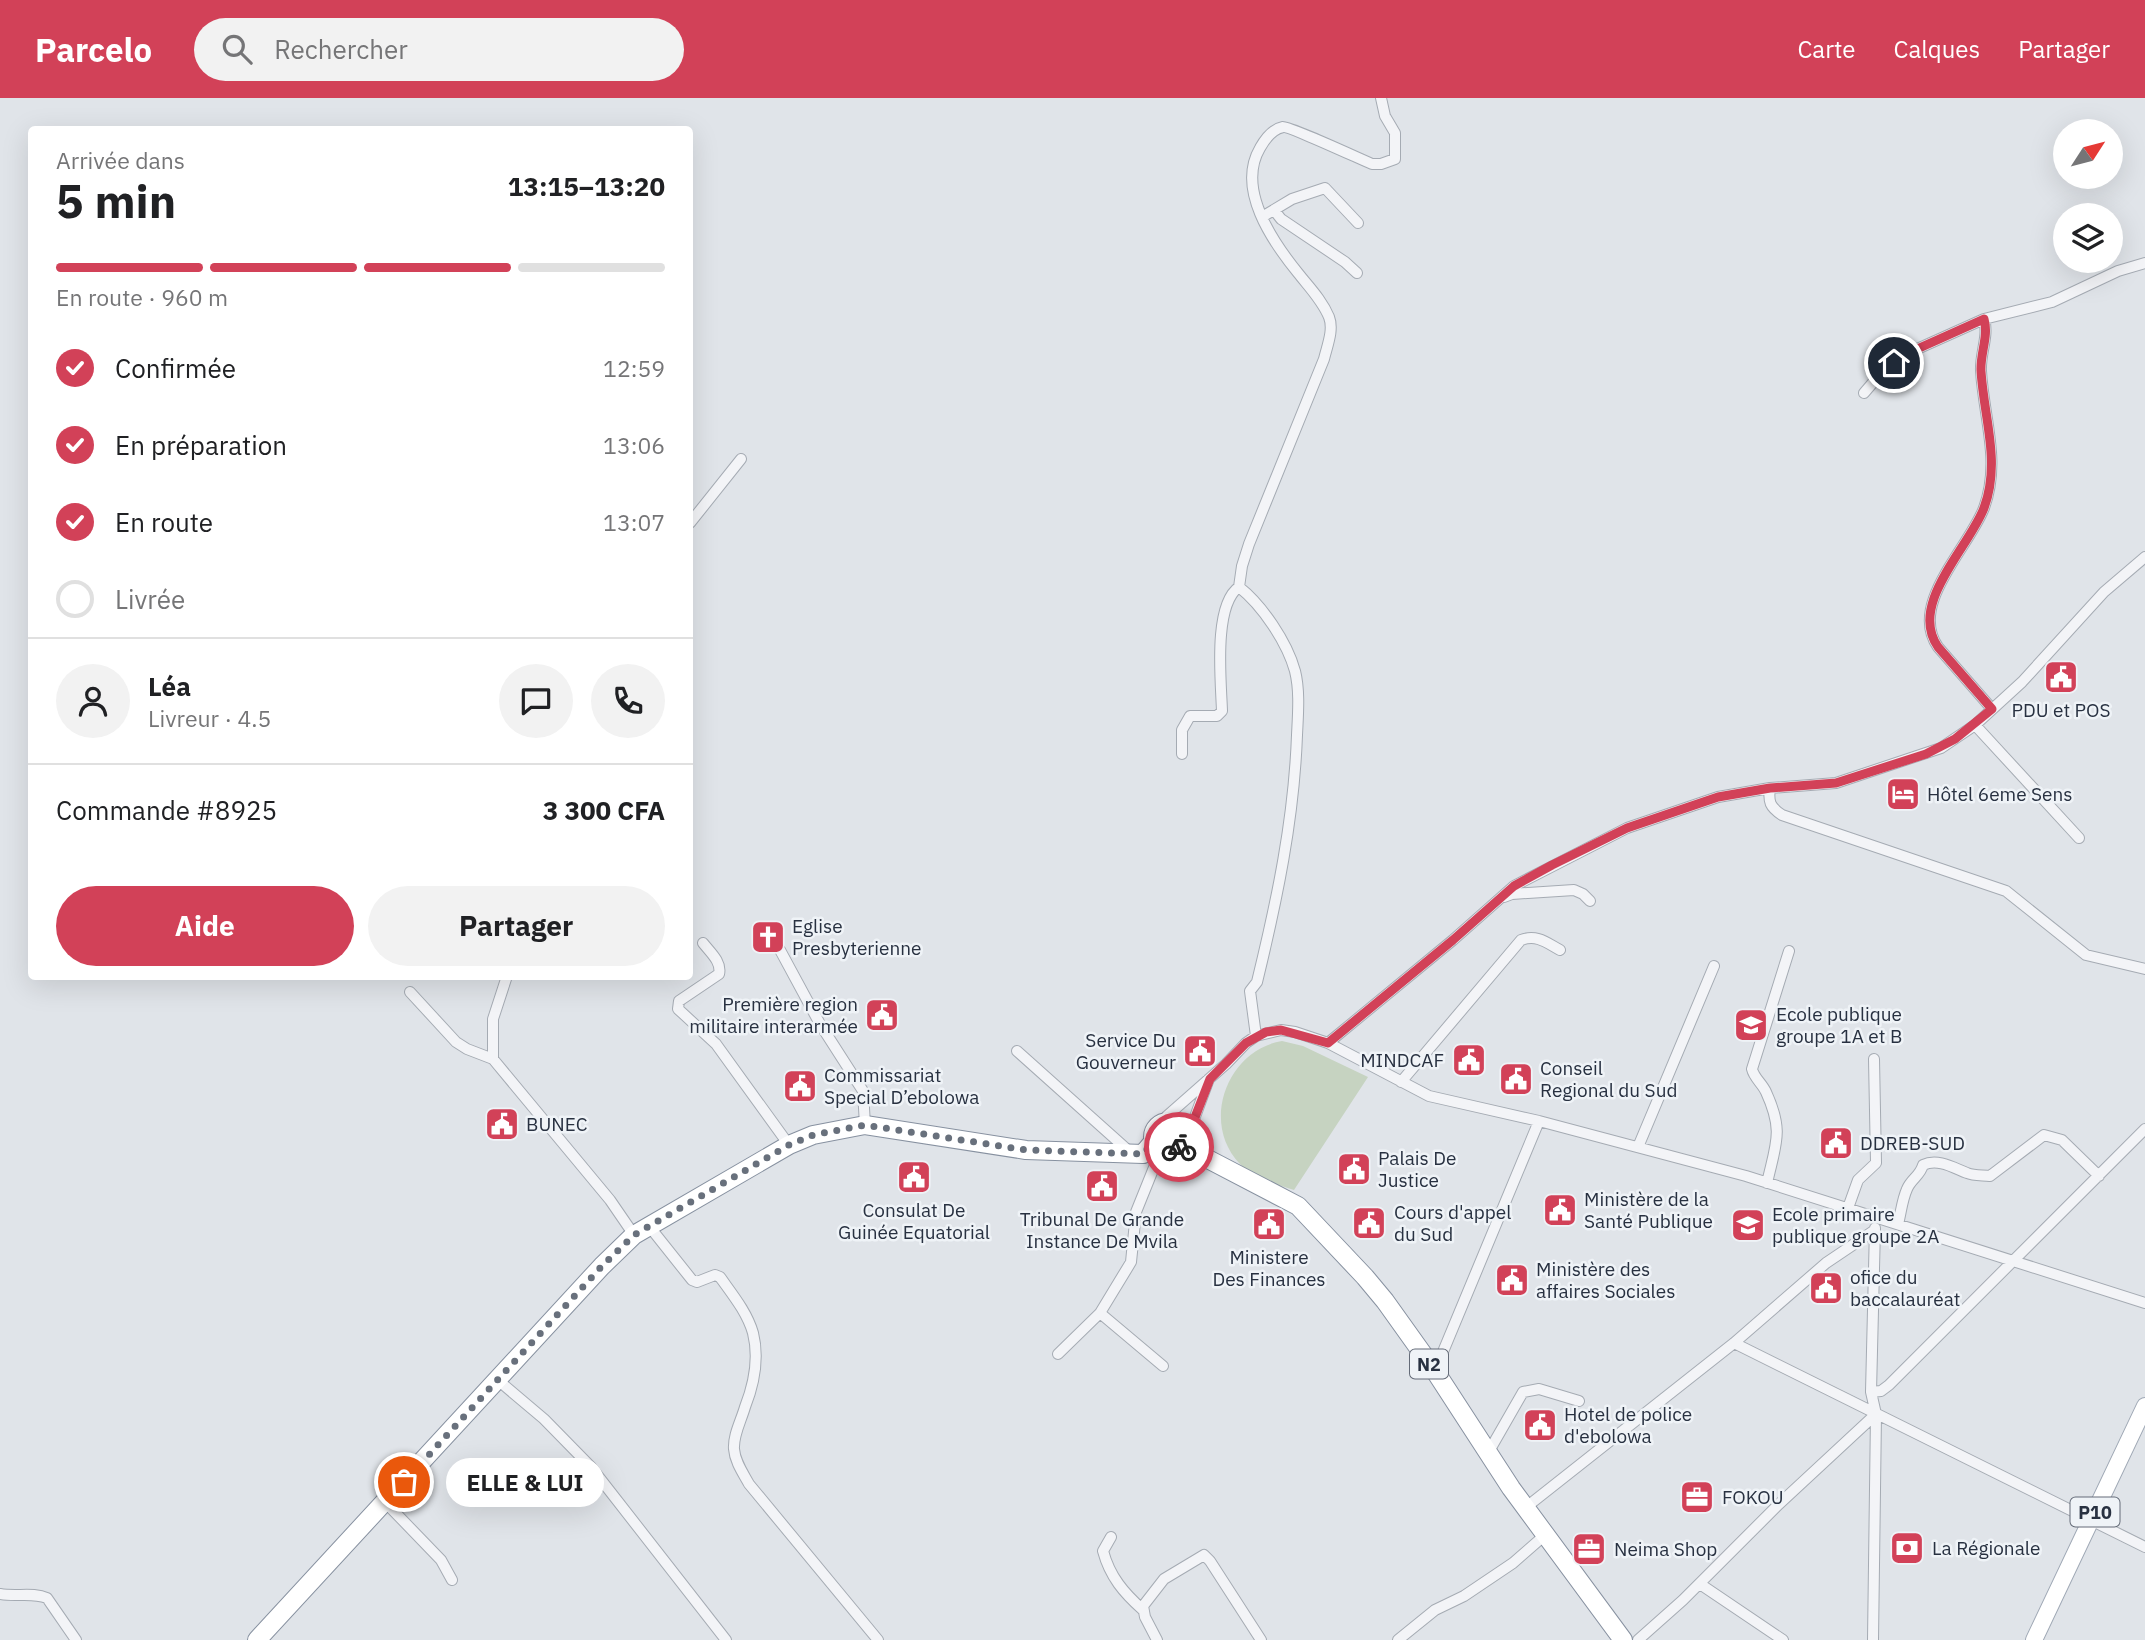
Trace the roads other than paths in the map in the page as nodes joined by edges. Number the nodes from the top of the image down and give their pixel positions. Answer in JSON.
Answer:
{"nodes":[{"id":1,"x":1381,"y":98,"type":"edge"},
{"id":2,"x":1274,"y":210,"type":"junction"},
{"id":3,"x":1262,"y":217,"type":"junction"},
{"id":4,"x":1358,"y":223,"type":"dead end"},
{"id":5,"x":2145,"y":264,"type":"edge"},
{"id":6,"x":1357,"y":274,"type":"dead end"},
{"id":7,"x":1984,"y":319,"type":"junction"},
{"id":8,"x":1864,"y":393,"type":"dead end"},
{"id":9,"x":741,"y":459,"type":"dead end"},
{"id":10,"x":693,"y":519,"type":"edge"},
{"id":11,"x":2145,"y":557,"type":"edge"},
{"id":12,"x":1239,"y":587,"type":"junction"},
{"id":13,"x":1992,"y":709,"type":"junction"},
{"id":14,"x":1975,"y":724,"type":"junction"},
{"id":15,"x":1182,"y":754,"type":"dead end"},
{"id":16,"x":1770,"y":788,"type":"junction"},
{"id":17,"x":2079,"y":838,"type":"dead end"},
{"id":18,"x":1590,"y":901,"type":"dead end"},
{"id":19,"x":1491,"y":904,"type":"junction"},
{"id":20,"x":703,"y":943,"type":"dead end"},
{"id":21,"x":780,"y":950,"type":"dead end"},
{"id":22,"x":1560,"y":950,"type":"dead end"},
{"id":23,"x":1789,"y":951,"type":"dead end"},
{"id":24,"x":1714,"y":966,"type":"dead end"},
{"id":25,"x":2145,"y":969,"type":"edge"},
{"id":26,"x":506,"y":980,"type":"edge"},
{"id":27,"x":410,"y":992,"type":"dead end"},
{"id":28,"x":1256,"y":1036,"type":"junction"},
{"id":29,"x":1328,"y":1043,"type":"junction"},
{"id":30,"x":1017,"y":1051,"type":"dead end"},
{"id":31,"x":493,"y":1059,"type":"junction"},
{"id":32,"x":1874,"y":1059,"type":"dead end"},
{"id":33,"x":1210,"y":1079,"type":"junction"},
{"id":34,"x":1401,"y":1082,"type":"junction"},
{"id":35,"x":1539,"y":1121,"type":"junction"},
{"id":36,"x":1163,"y":1122,"type":"junction"},
{"id":37,"x":865,"y":1125,"type":"junction"},
{"id":38,"x":2145,"y":1129,"type":"edge"},
{"id":39,"x":1182,"y":1142,"type":"junction"},
{"id":40,"x":789,"y":1145,"type":"junction"},
{"id":41,"x":1157,"y":1146,"type":"junction"},
{"id":42,"x":1638,"y":1147,"type":"junction"},
{"id":43,"x":1132,"y":1153,"type":"junction"},
{"id":44,"x":2099,"y":1176,"type":"junction"},
{"id":45,"x":1767,"y":1183,"type":"junction"},
{"id":46,"x":1848,"y":1208,"type":"junction"},
{"id":47,"x":1876,"y":1217,"type":"junction"},
{"id":48,"x":1898,"y":1224,"type":"junction"},
{"id":49,"x":1875,"y":1230,"type":"junction"},
{"id":50,"x":641,"y":1231,"type":"junction"},
{"id":51,"x":2013,"y":1262,"type":"junction"},
{"id":52,"x":2145,"y":1303,"type":"edge"},
{"id":53,"x":1100,"y":1313,"type":"junction"},
{"id":54,"x":1734,"y":1343,"type":"junction"},
{"id":55,"x":1058,"y":1354,"type":"dead end"},
{"id":56,"x":1163,"y":1366,"type":"dead end"},
{"id":57,"x":1434,"y":1371,"type":"junction"},
{"id":58,"x":499,"y":1381,"type":"junction"},
{"id":59,"x":1871,"y":1392,"type":"junction"},
{"id":60,"x":1579,"y":1401,"type":"dead end"},
{"id":61,"x":2145,"y":1406,"type":"edge"},
{"id":62,"x":1876,"y":1414,"type":"junction"},
{"id":63,"x":1488,"y":1453,"type":"junction"},
{"id":64,"x":385,"y":1502,"type":"junction"},
{"id":65,"x":1525,"y":1508,"type":"junction"},
{"id":66,"x":2091,"y":1519,"type":"junction"},
{"id":67,"x":1545,"y":1535,"type":"junction"},
{"id":68,"x":1111,"y":1537,"type":"dead end"},
{"id":69,"x":2145,"y":1547,"type":"edge"},
{"id":70,"x":452,"y":1580,"type":"dead end"},
{"id":71,"x":1700,"y":1584,"type":"junction"},
{"id":72,"x":0,"y":1594,"type":"edge"},
{"id":73,"x":1143,"y":1610,"type":"junction"},
{"id":74,"x":2043,"y":1617,"type":"junction"},
{"id":75,"x":76,"y":1640,"type":"edge"},
{"id":76,"x":257,"y":1640,"type":"edge"},
{"id":77,"x":726,"y":1640,"type":"edge"},
{"id":78,"x":878,"y":1640,"type":"edge"},
{"id":79,"x":1157,"y":1640,"type":"edge"},
{"id":80,"x":1261,"y":1640,"type":"edge"},
{"id":81,"x":1398,"y":1640,"type":"edge"},
{"id":82,"x":1623,"y":1640,"type":"edge"},
{"id":83,"x":1638,"y":1640,"type":"edge"},
{"id":84,"x":1783,"y":1640,"type":"edge"},
{"id":85,"x":1873,"y":1640,"type":"edge"},
{"id":86,"x":2020,"y":1640,"type":"edge"},
{"id":87,"x":2034,"y":1640,"type":"edge"}],
"edges":[{"from":1,"to":3,"type":"street"},
{"from":2,"to":3,"type":"street"},
{"from":2,"to":4,"type":"street"},
{"from":2,"to":6,"type":"street"},
{"from":3,"to":12,"type":"street"},
{"from":5,"to":7,"type":"street"},
{"from":7,"to":8,"type":"street"},
{"from":7,"to":13,"type":"street"},
{"from":9,"to":10,"type":"street"},
{"from":11,"to":13,"type":"street"},
{"from":12,"to":15,"type":"street"},
{"from":12,"to":28,"type":"street"},
{"from":13,"to":14,"type":"street"},
{"from":14,"to":16,"type":"street"},
{"from":14,"to":17,"type":"street"},
{"from":16,"to":19,"type":"street"},
{"from":16,"to":25,"type":"street"},
{"from":18,"to":19,"type":"street"},
{"from":19,"to":29,"type":"street"},
{"from":20,"to":40,"type":"street"},
{"from":21,"to":37,"type":"street"},
{"from":22,"to":34,"type":"street"},
{"from":23,"to":45,"type":"street"},
{"from":24,"to":42,"type":"street"},
{"from":26,"to":31,"type":"street"},
{"from":27,"to":31,"type":"street"},
{"from":28,"to":29,"type":"street"},
{"from":28,"to":33,"type":"street"},
{"from":29,"to":34,"type":"street"},
{"from":30,"to":43,"type":"street"},
{"from":31,"to":50,"type":"street"},
{"from":32,"to":46,"type":"street"},
{"from":33,"to":36,"type":"street"},
{"from":33,"to":39,"type":"street"},
{"from":34,"to":35,"type":"street"},
{"from":35,"to":42,"type":"street"},
{"from":35,"to":57,"type":"street"},
{"from":36,"to":39,"type":"highway","number":"N2"},
{"from":36,"to":41,"type":"highway"},
{"from":37,"to":40,"type":"highway"},
{"from":37,"to":43,"type":"highway"},
{"from":38,"to":44,"type":"street"},
{"from":39,"to":41,"type":"highway"},
{"from":39,"to":57,"type":"highway","number":"N2"},
{"from":40,"to":50,"type":"highway"},
{"from":41,"to":43,"type":"highway"},
{"from":41,"to":53,"type":"street"},
{"from":42,"to":45,"type":"street"},
{"from":44,"to":48,"type":"street"},
{"from":44,"to":51,"type":"street"},
{"from":45,"to":46,"type":"street"},
{"from":46,"to":47,"type":"street"},
{"from":47,"to":48,"type":"street"},
{"from":47,"to":49,"type":"street"},
{"from":48,"to":51,"type":"street"},
{"from":49,"to":54,"type":"street"},
{"from":49,"to":59,"type":"street"},
{"from":50,"to":58,"type":"highway"},
{"from":50,"to":78,"type":"street"},
{"from":51,"to":52,"type":"street"},
{"from":51,"to":59,"type":"street"},
{"from":53,"to":55,"type":"street"},
{"from":53,"to":56,"type":"street"},
{"from":54,"to":62,"type":"street"},
{"from":54,"to":65,"type":"street"},
{"from":57,"to":63,"type":"highway","number":"N2"},
{"from":58,"to":64,"type":"highway"},
{"from":58,"to":77,"type":"street"},
{"from":59,"to":62,"type":"street"},
{"from":60,"to":63,"type":"street"},
{"from":61,"to":66,"type":"main road","number":"P10"},
{"from":62,"to":66,"type":"street"},
{"from":62,"to":71,"type":"street"},
{"from":62,"to":85,"type":"street"},
{"from":63,"to":65,"type":"highway","number":"N2"},
{"from":64,"to":70,"type":"street"},
{"from":64,"to":76,"type":"highway"},
{"from":65,"to":67,"type":"highway","number":"N2"},
{"from":66,"to":69,"type":"street"},
{"from":66,"to":74,"type":"main road","number":"P10"},
{"from":67,"to":81,"type":"street"},
{"from":67,"to":82,"type":"highway","number":"N2"},
{"from":68,"to":73,"type":"street"},
{"from":71,"to":83,"type":"street"},
{"from":71,"to":84,"type":"street"},
{"from":72,"to":75,"type":"street"},
{"from":73,"to":79,"type":"street"},
{"from":73,"to":80,"type":"street"},
{"from":74,"to":86,"type":"main road","number":"P10"},
{"from":74,"to":87,"type":"main road","number":"P10"}]}
